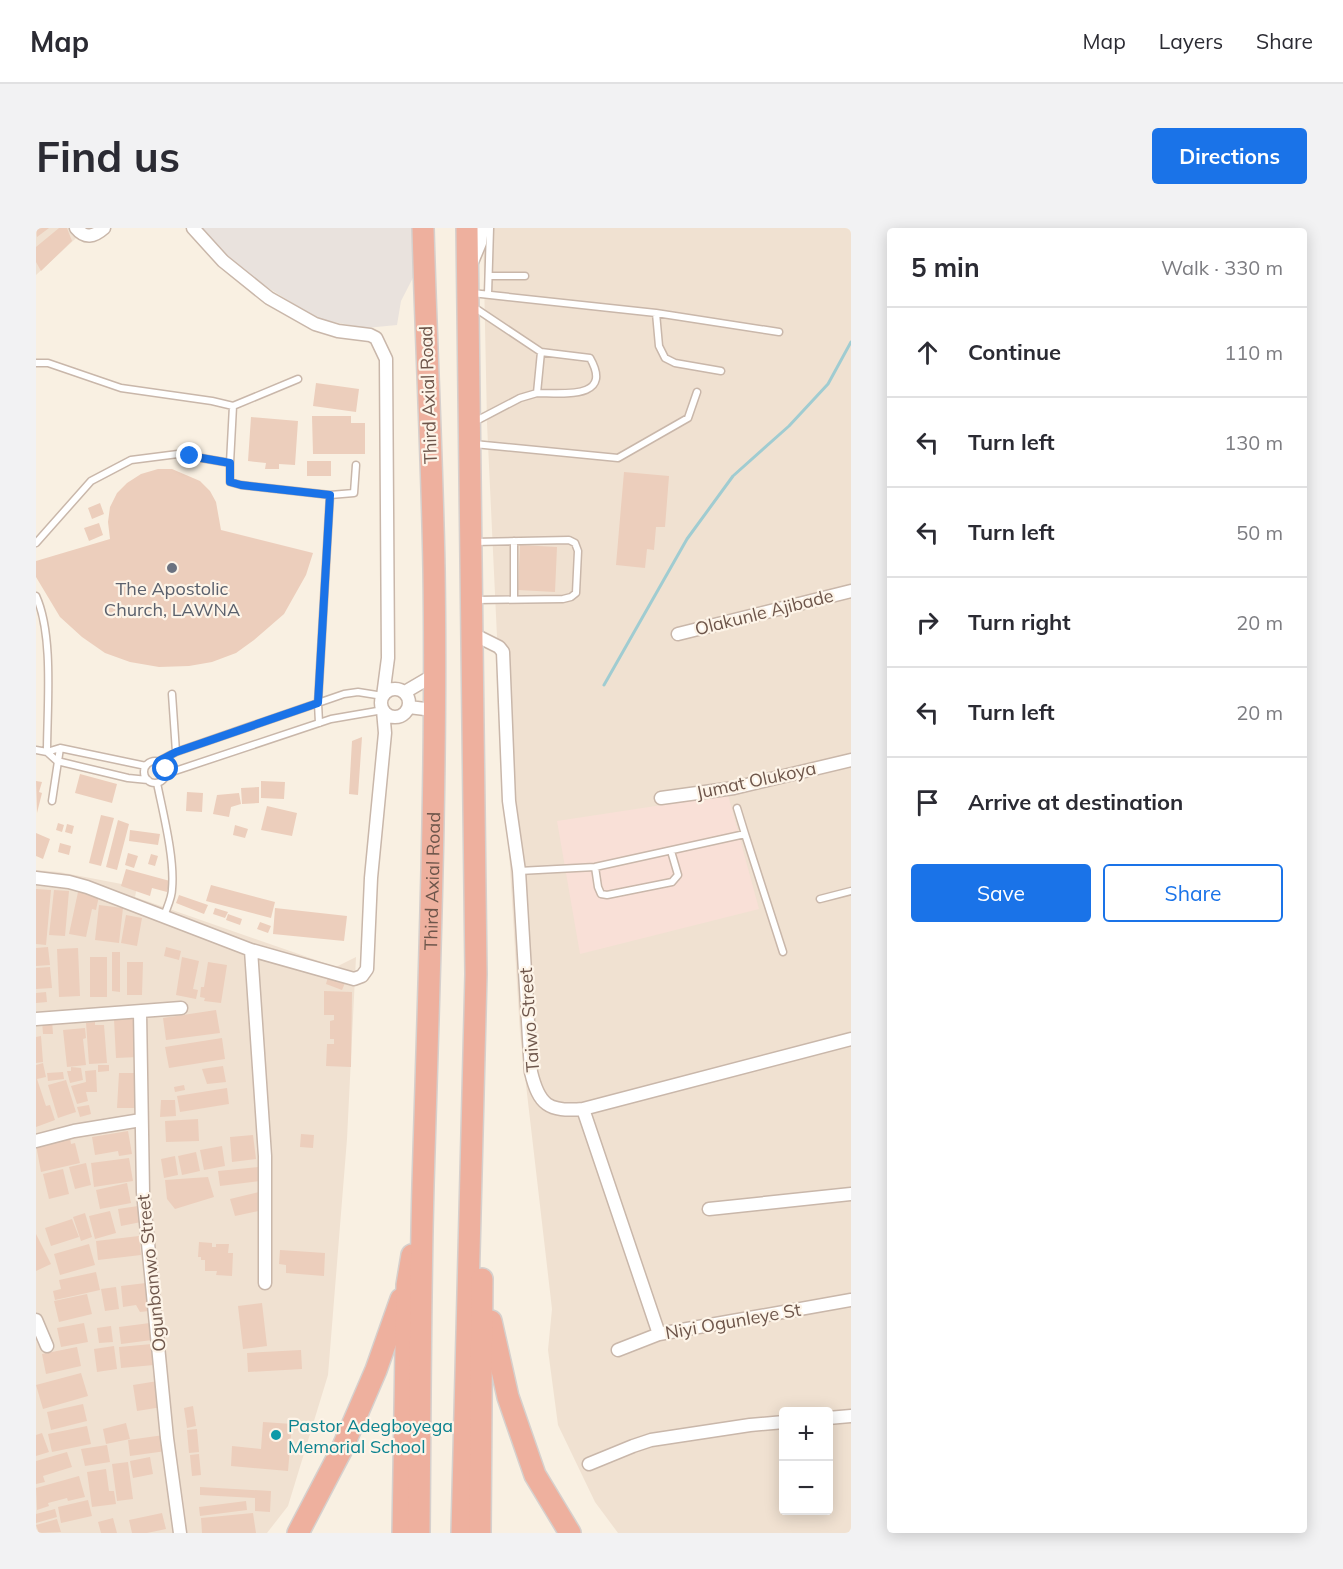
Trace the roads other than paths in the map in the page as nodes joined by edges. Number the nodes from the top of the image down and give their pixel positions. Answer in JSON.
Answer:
{"nodes":[{"id":1,"x":76,"y":228,"type":"edge"},
{"id":2,"x":104,"y":228,"type":"edge"},
{"id":3,"x":193,"y":228,"type":"edge"},
{"id":4,"x":423,"y":228,"type":"edge"},
{"id":5,"x":466,"y":228,"type":"edge"},
{"id":6,"x":482,"y":228,"type":"edge"},
{"id":7,"x":490,"y":228,"type":"edge"},
{"id":8,"x":525,"y":276,"type":"dead end"},
{"id":9,"x":477,"y":287,"type":"junction"},
{"id":10,"x":656,"y":314,"type":"junction"},
{"id":11,"x":779,"y":332,"type":"dead end"},
{"id":12,"x":541,"y":352,"type":"junction"},
{"id":13,"x":36,"y":363,"type":"edge"},
{"id":14,"x":721,"y":370,"type":"dead end"},
{"id":15,"x":298,"y":379,"type":"dead end"},
{"id":16,"x":696,"y":392,"type":"dead end"},
{"id":17,"x":537,"y":393,"type":"junction"},
{"id":18,"x":233,"y":406,"type":"junction"},
{"id":19,"x":471,"y":433,"type":"junction"},
{"id":20,"x":230,"y":463,"type":"junction"},
{"id":21,"x":356,"y":465,"type":"dead end"},
{"id":22,"x":330,"y":495,"type":"junction"},
{"id":23,"x":514,"y":541,"type":"junction"},
{"id":24,"x":472,"y":542,"type":"junction"},
{"id":25,"x":36,"y":543,"type":"edge"},
{"id":26,"x":851,"y":591,"type":"edge"},
{"id":27,"x":36,"y":596,"type":"edge"},
{"id":28,"x":514,"y":598,"type":"junction"},
{"id":29,"x":473,"y":600,"type":"junction"},
{"id":30,"x":473,"y":634,"type":"junction"},
{"id":31,"x":678,"y":634,"type":"dead end"},
{"id":32,"x":388,"y":658,"type":"junction"},
{"id":33,"x":434,"y":675,"type":"junction"},
{"id":34,"x":401,"y":691,"type":"junction"},
{"id":35,"x":172,"y":694,"type":"dead end"},
{"id":36,"x":383,"y":696,"type":"junction"},
{"id":37,"x":318,"y":703,"type":"junction"},
{"id":38,"x":409,"y":707,"type":"junction"},
{"id":39,"x":383,"y":710,"type":"junction"},
{"id":40,"x":434,"y":710,"type":"junction"},
{"id":41,"x":396,"y":717,"type":"junction"},
{"id":42,"x":319,"y":723,"type":"junction"},
{"id":43,"x":385,"y":733,"type":"junction"},
{"id":44,"x":60,"y":748,"type":"junction"},
{"id":45,"x":36,"y":750,"type":"edge"},
{"id":46,"x":47,"y":752,"type":"junction"},
{"id":47,"x":176,"y":752,"type":"junction"},
{"id":48,"x":851,"y":760,"type":"edge"},
{"id":49,"x":57,"y":761,"type":"junction"},
{"id":50,"x":159,"y":761,"type":"junction"},
{"id":51,"x":146,"y":766,"type":"junction"},
{"id":52,"x":166,"y":774,"type":"junction"},
{"id":53,"x":148,"y":780,"type":"junction"},
{"id":54,"x":158,"y":783,"type":"junction"},
{"id":55,"x":661,"y":798,"type":"dead end"},
{"id":56,"x":52,"y":801,"type":"dead end"},
{"id":57,"x":737,"y":808,"type":"dead end"},
{"id":58,"x":746,"y":834,"type":"junction"},
{"id":59,"x":671,"y":851,"type":"junction"},
{"id":60,"x":596,"y":867,"type":"junction"},
{"id":61,"x":519,"y":871,"type":"junction"},
{"id":62,"x":36,"y":878,"type":"edge"},
{"id":63,"x":851,"y":891,"type":"edge"},
{"id":64,"x":820,"y":899,"type":"dead end"},
{"id":65,"x":165,"y":916,"type":"junction"},
{"id":66,"x":251,"y":950,"type":"junction"},
{"id":67,"x":783,"y":952,"type":"dead end"},
{"id":68,"x":181,"y":1008,"type":"dead end"},
{"id":69,"x":140,"y":1012,"type":"junction"},
{"id":70,"x":36,"y":1019,"type":"edge"},
{"id":71,"x":851,"y":1040,"type":"edge"},
{"id":72,"x":583,"y":1109,"type":"junction"},
{"id":73,"x":141,"y":1120,"type":"junction"},
{"id":74,"x":471,"y":1138,"type":"junction"},
{"id":75,"x":36,"y":1141,"type":"edge"},
{"id":76,"x":423,"y":1186,"type":"junction"},
{"id":77,"x":851,"y":1194,"type":"edge"},
{"id":78,"x":709,"y":1209,"type":"dead end"},
{"id":79,"x":483,"y":1253,"type":"junction"},
{"id":80,"x":265,"y":1283,"type":"dead end"},
{"id":81,"x":407,"y":1285,"type":"junction"},
{"id":82,"x":851,"y":1299,"type":"edge"},
{"id":83,"x":36,"y":1320,"type":"edge"},
{"id":84,"x":659,"y":1334,"type":"junction"},
{"id":85,"x":47,"y":1346,"type":"dead end"},
{"id":86,"x":618,"y":1350,"type":"dead end"},
{"id":87,"x":851,"y":1416,"type":"edge"},
{"id":88,"x":833,"y":1418,"type":"edge"},
{"id":89,"x":779,"y":1422,"type":"edge"},
{"id":90,"x":589,"y":1464,"type":"dead end"},
{"id":91,"x":180,"y":1533,"type":"edge"},
{"id":92,"x":298,"y":1533,"type":"edge"},
{"id":93,"x":403,"y":1533,"type":"edge"},
{"id":94,"x":418,"y":1533,"type":"edge"},
{"id":95,"x":462,"y":1533,"type":"edge"},
{"id":96,"x":480,"y":1533,"type":"edge"},
{"id":97,"x":570,"y":1533,"type":"edge"}],
"edges":[{"from":1,"to":2,"type":"street"},
{"from":3,"to":32,"type":"street"},
{"from":4,"to":33,"type":"highway","name":"Third Axial Road"},
{"from":5,"to":9,"type":"highway"},
{"from":6,"to":9,"type":"street"},
{"from":7,"to":9,"type":"lane"},
{"from":8,"to":9,"type":"lane"},
{"from":9,"to":10,"type":"lane"},
{"from":9,"to":12,"type":"lane"},
{"from":9,"to":19,"type":"highway"},
{"from":10,"to":11,"type":"lane"},
{"from":10,"to":14,"type":"lane"},
{"from":12,"to":17,"type":"lane"},
{"from":12,"to":17,"type":"lane"},
{"from":13,"to":18,"type":"lane"},
{"from":15,"to":18,"type":"lane"},
{"from":16,"to":19,"type":"lane"},
{"from":17,"to":19,"type":"lane"},
{"from":18,"to":20,"type":"lane"},
{"from":19,"to":24,"type":"highway"},
{"from":20,"to":22,"type":"lane"},
{"from":20,"to":25,"type":"lane"},
{"from":21,"to":22,"type":"lane"},
{"from":22,"to":37,"type":"lane"},
{"from":23,"to":24,"type":"lane"},
{"from":23,"to":28,"type":"lane"},
{"from":23,"to":28,"type":"lane"},
{"from":24,"to":29,"type":"highway"},
{"from":26,"to":31,"type":"street","name":"Olakunle Ajibade"},
{"from":27,"to":46,"type":"lane"},
{"from":28,"to":29,"type":"lane"},
{"from":29,"to":30,"type":"highway"},
{"from":30,"to":61,"type":"street","name":"Taiwo Street"},
{"from":30,"to":74,"type":"highway"},
{"from":32,"to":34,"type":"street"},
{"from":32,"to":36,"type":"street"},
{"from":33,"to":34,"type":"street"},
{"from":33,"to":40,"type":"highway","name":"Third Axial Road"},
{"from":34,"to":36,"type":"street"},
{"from":34,"to":38,"type":"street"},
{"from":35,"to":47,"type":"lane"},
{"from":36,"to":37,"type":"lane"},
{"from":36,"to":39,"type":"street"},
{"from":37,"to":42,"type":"lane"},
{"from":37,"to":47,"type":"lane"},
{"from":38,"to":40,"type":"street"},
{"from":38,"to":41,"type":"street"},
{"from":39,"to":41,"type":"street"},
{"from":39,"to":42,"type":"lane"},
{"from":39,"to":43,"type":"street"},
{"from":40,"to":76,"type":"highway","name":"Third Axial Road"},
{"from":41,"to":43,"type":"street"},
{"from":42,"to":52,"type":"lane"},
{"from":43,"to":66,"type":"street"},
{"from":44,"to":46,"type":"lane"},
{"from":44,"to":49,"type":"lane"},
{"from":44,"to":51,"type":"lane"},
{"from":45,"to":46,"type":"lane"},
{"from":46,"to":49,"type":"lane"},
{"from":47,"to":50,"type":"lane"},
{"from":48,"to":55,"type":"street","name":"Jumat Olukoya"},
{"from":49,"to":53,"type":"lane"},
{"from":49,"to":56,"type":"lane"},
{"from":50,"to":51,"type":"lane"},
{"from":50,"to":52,"type":"lane"},
{"from":51,"to":53,"type":"lane"},
{"from":52,"to":54,"type":"lane"},
{"from":53,"to":54,"type":"lane"},
{"from":54,"to":65,"type":"lane"},
{"from":57,"to":58,"type":"lane"},
{"from":58,"to":59,"type":"lane"},
{"from":58,"to":67,"type":"lane"},
{"from":59,"to":60,"type":"lane"},
{"from":59,"to":60,"type":"lane"},
{"from":60,"to":61,"type":"lane"},
{"from":61,"to":72,"type":"street","name":"Taiwo Street"},
{"from":62,"to":65,"type":"street"},
{"from":63,"to":64,"type":"lane"},
{"from":65,"to":66,"type":"street"},
{"from":66,"to":80,"type":"street"},
{"from":68,"to":69,"type":"street"},
{"from":69,"to":70,"type":"street"},
{"from":69,"to":73,"type":"street","name":"Ogunbanwo Street"},
{"from":71,"to":72,"type":"street","name":"Taiwo Street"},
{"from":72,"to":84,"type":"street"},
{"from":73,"to":75,"type":"street"},
{"from":73,"to":91,"type":"street","name":"Ogunbanwo Street"},
{"from":74,"to":79,"type":"highway"},
{"from":74,"to":95,"type":"highway"},
{"from":76,"to":81,"type":"highway"},
{"from":76,"to":94,"type":"highway","name":"Third Axial Road"},
{"from":77,"to":78,"type":"street"},
{"from":79,"to":96,"type":"highway"},
{"from":79,"to":97,"type":"highway"},
{"from":81,"to":92,"type":"highway"},
{"from":81,"to":93,"type":"highway"},
{"from":82,"to":84,"type":"street","name":"Niyi Ogunleye St"},
{"from":83,"to":85,"type":"street"},
{"from":84,"to":86,"type":"street","name":"Niyi Ogunleye St"},
{"from":87,"to":88,"type":"street"},
{"from":89,"to":90,"type":"street"}]}
